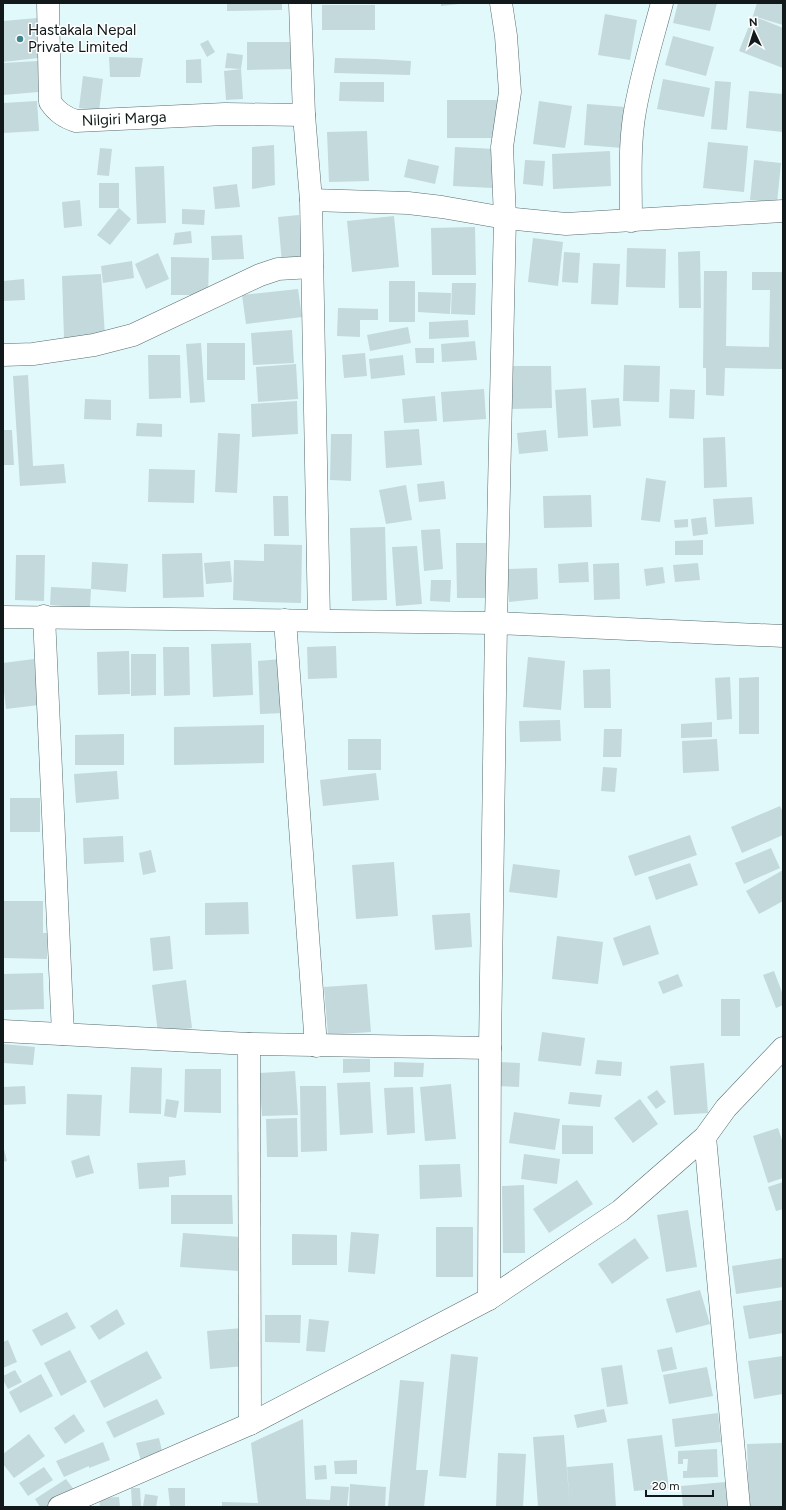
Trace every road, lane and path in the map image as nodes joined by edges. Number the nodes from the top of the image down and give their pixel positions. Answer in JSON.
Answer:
{"nodes":[{"id":1,"x":48,"y":3,"type":"edge"},
{"id":2,"x":300,"y":3,"type":"edge"},
{"id":3,"x":502,"y":3,"type":"edge"},
{"id":4,"x":662,"y":3,"type":"edge"},
{"id":5,"x":304,"y":115,"type":"junction"},
{"id":6,"x":311,"y":200,"type":"junction"},
{"id":7,"x":783,"y":211,"type":"edge"},
{"id":8,"x":505,"y":218,"type":"junction"},
{"id":9,"x":631,"y":221,"type":"junction"},
{"id":10,"x":312,"y":268,"type":"junction"},
{"id":11,"x":3,"y":355,"type":"edge"},
{"id":12,"x":44,"y":616,"type":"junction"},
{"id":13,"x":3,"y":617,"type":"edge"},
{"id":14,"x":285,"y":620,"type":"junction"},
{"id":15,"x":319,"y":620,"type":"junction"},
{"id":16,"x":496,"y":623,"type":"junction"},
{"id":17,"x":783,"y":636,"type":"edge"},
{"id":18,"x":3,"y":1031,"type":"edge"},
{"id":19,"x":63,"y":1034,"type":"junction"},
{"id":20,"x":249,"y":1044,"type":"junction"},
{"id":21,"x":316,"y":1046,"type":"junction"},
{"id":22,"x":490,"y":1048,"type":"junction"},
{"id":23,"x":783,"y":1048,"type":"edge"},
{"id":24,"x":705,"y":1137,"type":"junction"},
{"id":25,"x":489,"y":1299,"type":"junction"},
{"id":26,"x":250,"y":1424,"type":"junction"},
{"id":27,"x":59,"y":1507,"type":"edge"},
{"id":28,"x":739,"y":1507,"type":"edge"}],
"edges":[{"from":1,"to":5,"type":"street","name":"Nilgiri Marga"},
{"from":2,"to":5,"type":"street"},
{"from":3,"to":8,"type":"street"},
{"from":4,"to":9,"type":"street"},
{"from":5,"to":6,"type":"street"},
{"from":6,"to":8,"type":"street"},
{"from":6,"to":10,"type":"street"},
{"from":7,"to":9,"type":"street"},
{"from":8,"to":9,"type":"street"},
{"from":8,"to":16,"type":"street"},
{"from":10,"to":11,"type":"street"},
{"from":10,"to":15,"type":"street"},
{"from":12,"to":13,"type":"street"},
{"from":12,"to":14,"type":"street"},
{"from":12,"to":19,"type":"street"},
{"from":14,"to":15,"type":"street"},
{"from":14,"to":21,"type":"street"},
{"from":15,"to":16,"type":"street"},
{"from":16,"to":17,"type":"street"},
{"from":16,"to":22,"type":"street"},
{"from":18,"to":19,"type":"street"},
{"from":19,"to":20,"type":"street"},
{"from":20,"to":21,"type":"street"},
{"from":20,"to":26,"type":"street"},
{"from":21,"to":22,"type":"street"},
{"from":22,"to":25,"type":"street"},
{"from":23,"to":24,"type":"street"},
{"from":24,"to":25,"type":"street"},
{"from":24,"to":28,"type":"street"},
{"from":25,"to":26,"type":"street"},
{"from":26,"to":27,"type":"street"}]}
